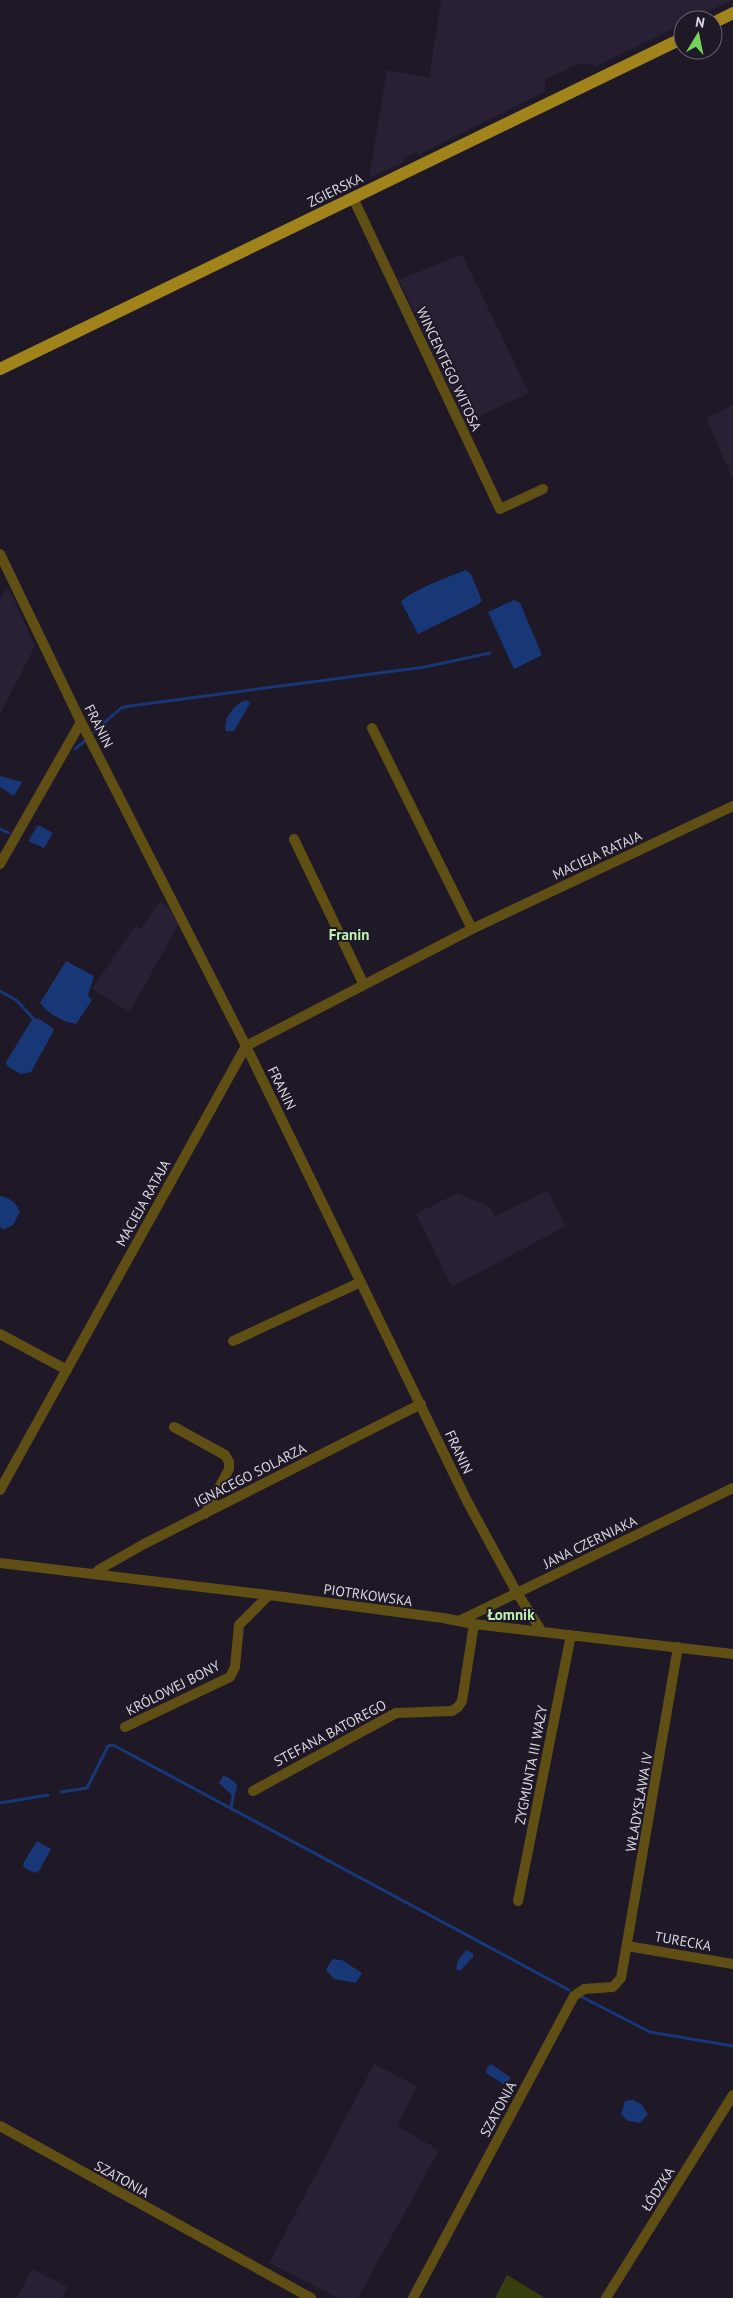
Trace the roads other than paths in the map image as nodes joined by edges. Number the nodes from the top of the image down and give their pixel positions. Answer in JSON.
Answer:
{"nodes":[{"id":1,"x":673,"y":43,"type":"edge"},
{"id":2,"x":353,"y":198,"type":"junction"},
{"id":3,"x":0,"y":369,"type":"edge"},
{"id":4,"x":543,"y":489,"type":"dead end"},
{"id":5,"x":0,"y":554,"type":"edge"},
{"id":6,"x":81,"y":722,"type":"junction"},
{"id":7,"x":372,"y":728,"type":"dead end"},
{"id":8,"x":733,"y":806,"type":"edge"},
{"id":9,"x":294,"y":839,"type":"dead end"},
{"id":10,"x":0,"y":864,"type":"edge"},
{"id":11,"x":472,"y":929,"type":"junction"},
{"id":12,"x":364,"y":985,"type":"junction"},
{"id":13,"x":246,"y":1046,"type":"junction"},
{"id":14,"x":361,"y":1282,"type":"junction"},
{"id":15,"x":0,"y":1334,"type":"edge"},
{"id":16,"x":233,"y":1341,"type":"dead end"},
{"id":17,"x":67,"y":1370,"type":"junction"},
{"id":18,"x":421,"y":1404,"type":"junction"},
{"id":19,"x":174,"y":1427,"type":"dead end"},
{"id":20,"x":733,"y":1488,"type":"edge"},
{"id":21,"x":0,"y":1490,"type":"edge"},
{"id":22,"x":205,"y":1514,"type":"junction"},
{"id":23,"x":0,"y":1563,"type":"edge"},
{"id":24,"x":94,"y":1574,"type":"junction"},
{"id":25,"x":517,"y":1593,"type":"junction"},
{"id":26,"x":269,"y":1595,"type":"junction"},
{"id":27,"x":459,"y":1621,"type":"junction"},
{"id":28,"x":474,"y":1624,"type":"junction"},
{"id":29,"x":542,"y":1632,"type":"junction"},
{"id":30,"x":571,"y":1635,"type":"junction"},
{"id":31,"x":678,"y":1647,"type":"junction"},
{"id":32,"x":733,"y":1654,"type":"edge"},
{"id":33,"x":125,"y":1727,"type":"dead end"},
{"id":34,"x":253,"y":1791,"type":"dead end"},
{"id":35,"x":518,"y":1901,"type":"dead end"},
{"id":36,"x":628,"y":1946,"type":"junction"},
{"id":37,"x":624,"y":1961,"type":"joint"},
{"id":38,"x":733,"y":1964,"type":"edge"},
{"id":39,"x":733,"y":2095,"type":"edge"},
{"id":40,"x":0,"y":2126,"type":"edge"},
{"id":41,"x":311,"y":2298,"type":"edge"},
{"id":42,"x":413,"y":2298,"type":"edge"},
{"id":43,"x":606,"y":2298,"type":"edge"}],
"edges":[{"from":1,"to":2,"type":"main road","name":"ZGIERSKA"},
{"from":2,"to":3,"type":"main road","name":"ZGIERSKA"},
{"from":2,"to":4,"type":"street","name":"WINCENTEGO WITOSA"},
{"from":5,"to":6,"type":"street","name":"FRANIN"},
{"from":6,"to":10,"type":"street"},
{"from":6,"to":13,"type":"street","name":"FRANIN"},
{"from":7,"to":11,"type":"street"},
{"from":8,"to":11,"type":"street","name":"MACIEJA RATAJA"},
{"from":9,"to":12,"type":"street"},
{"from":11,"to":12,"type":"street","name":"MACIEJA RATAJA"},
{"from":12,"to":13,"type":"street","name":"MACIEJA RATAJA"},
{"from":13,"to":14,"type":"street","name":"FRANIN"},
{"from":13,"to":17,"type":"street","name":"MACIEJA RATAJA"},
{"from":14,"to":16,"type":"street"},
{"from":14,"to":18,"type":"street","name":"FRANIN"},
{"from":15,"to":17,"type":"street"},
{"from":17,"to":21,"type":"street","name":"MACIEJA RATAJA"},
{"from":18,"to":22,"type":"street","name":"IGNACEGO SOLARZA"},
{"from":18,"to":25,"type":"street","name":"FRANIN"},
{"from":19,"to":22,"type":"street"},
{"from":20,"to":25,"type":"street","name":"JANA CZERNIAKA"},
{"from":22,"to":24,"type":"street","name":"IGNACEGO SOLARZA"},
{"from":23,"to":24,"type":"street","name":"PIOTRKOWSKA"},
{"from":24,"to":26,"type":"street","name":"PIOTRKOWSKA"},
{"from":25,"to":27,"type":"street","name":"JANA CZERNIAKA"},
{"from":25,"to":29,"type":"street","name":"FRANIN"},
{"from":26,"to":27,"type":"street","name":"PIOTRKOWSKA"},
{"from":26,"to":33,"type":"street","name":"KRÓLOWEJ BONY"},
{"from":27,"to":28,"type":"street","name":"PIOTRKOWSKA"},
{"from":28,"to":29,"type":"street","name":"PIOTRKOWSKA"},
{"from":28,"to":34,"type":"street","name":"STEFANA BATOREGO"},
{"from":29,"to":30,"type":"street","name":"PIOTRKOWSKA"},
{"from":30,"to":31,"type":"street","name":"PIOTRKOWSKA"},
{"from":30,"to":35,"type":"street","name":"ZYGMUNTA III WAZY"},
{"from":31,"to":32,"type":"street","name":"PIOTRKOWSKA"},
{"from":31,"to":36,"type":"street","name":"WŁADYSŁAWA IV"},
{"from":36,"to":37,"type":"street","name":"WŁADYSŁAWA IV"},
{"from":36,"to":38,"type":"street","name":"TURECKA"},
{"from":37,"to":42,"type":"street","name":"SZATONIA"},
{"from":39,"to":43,"type":"street","name":"ŁÓDZKA"},
{"from":40,"to":41,"type":"street","name":"SZATONIA"}]}
